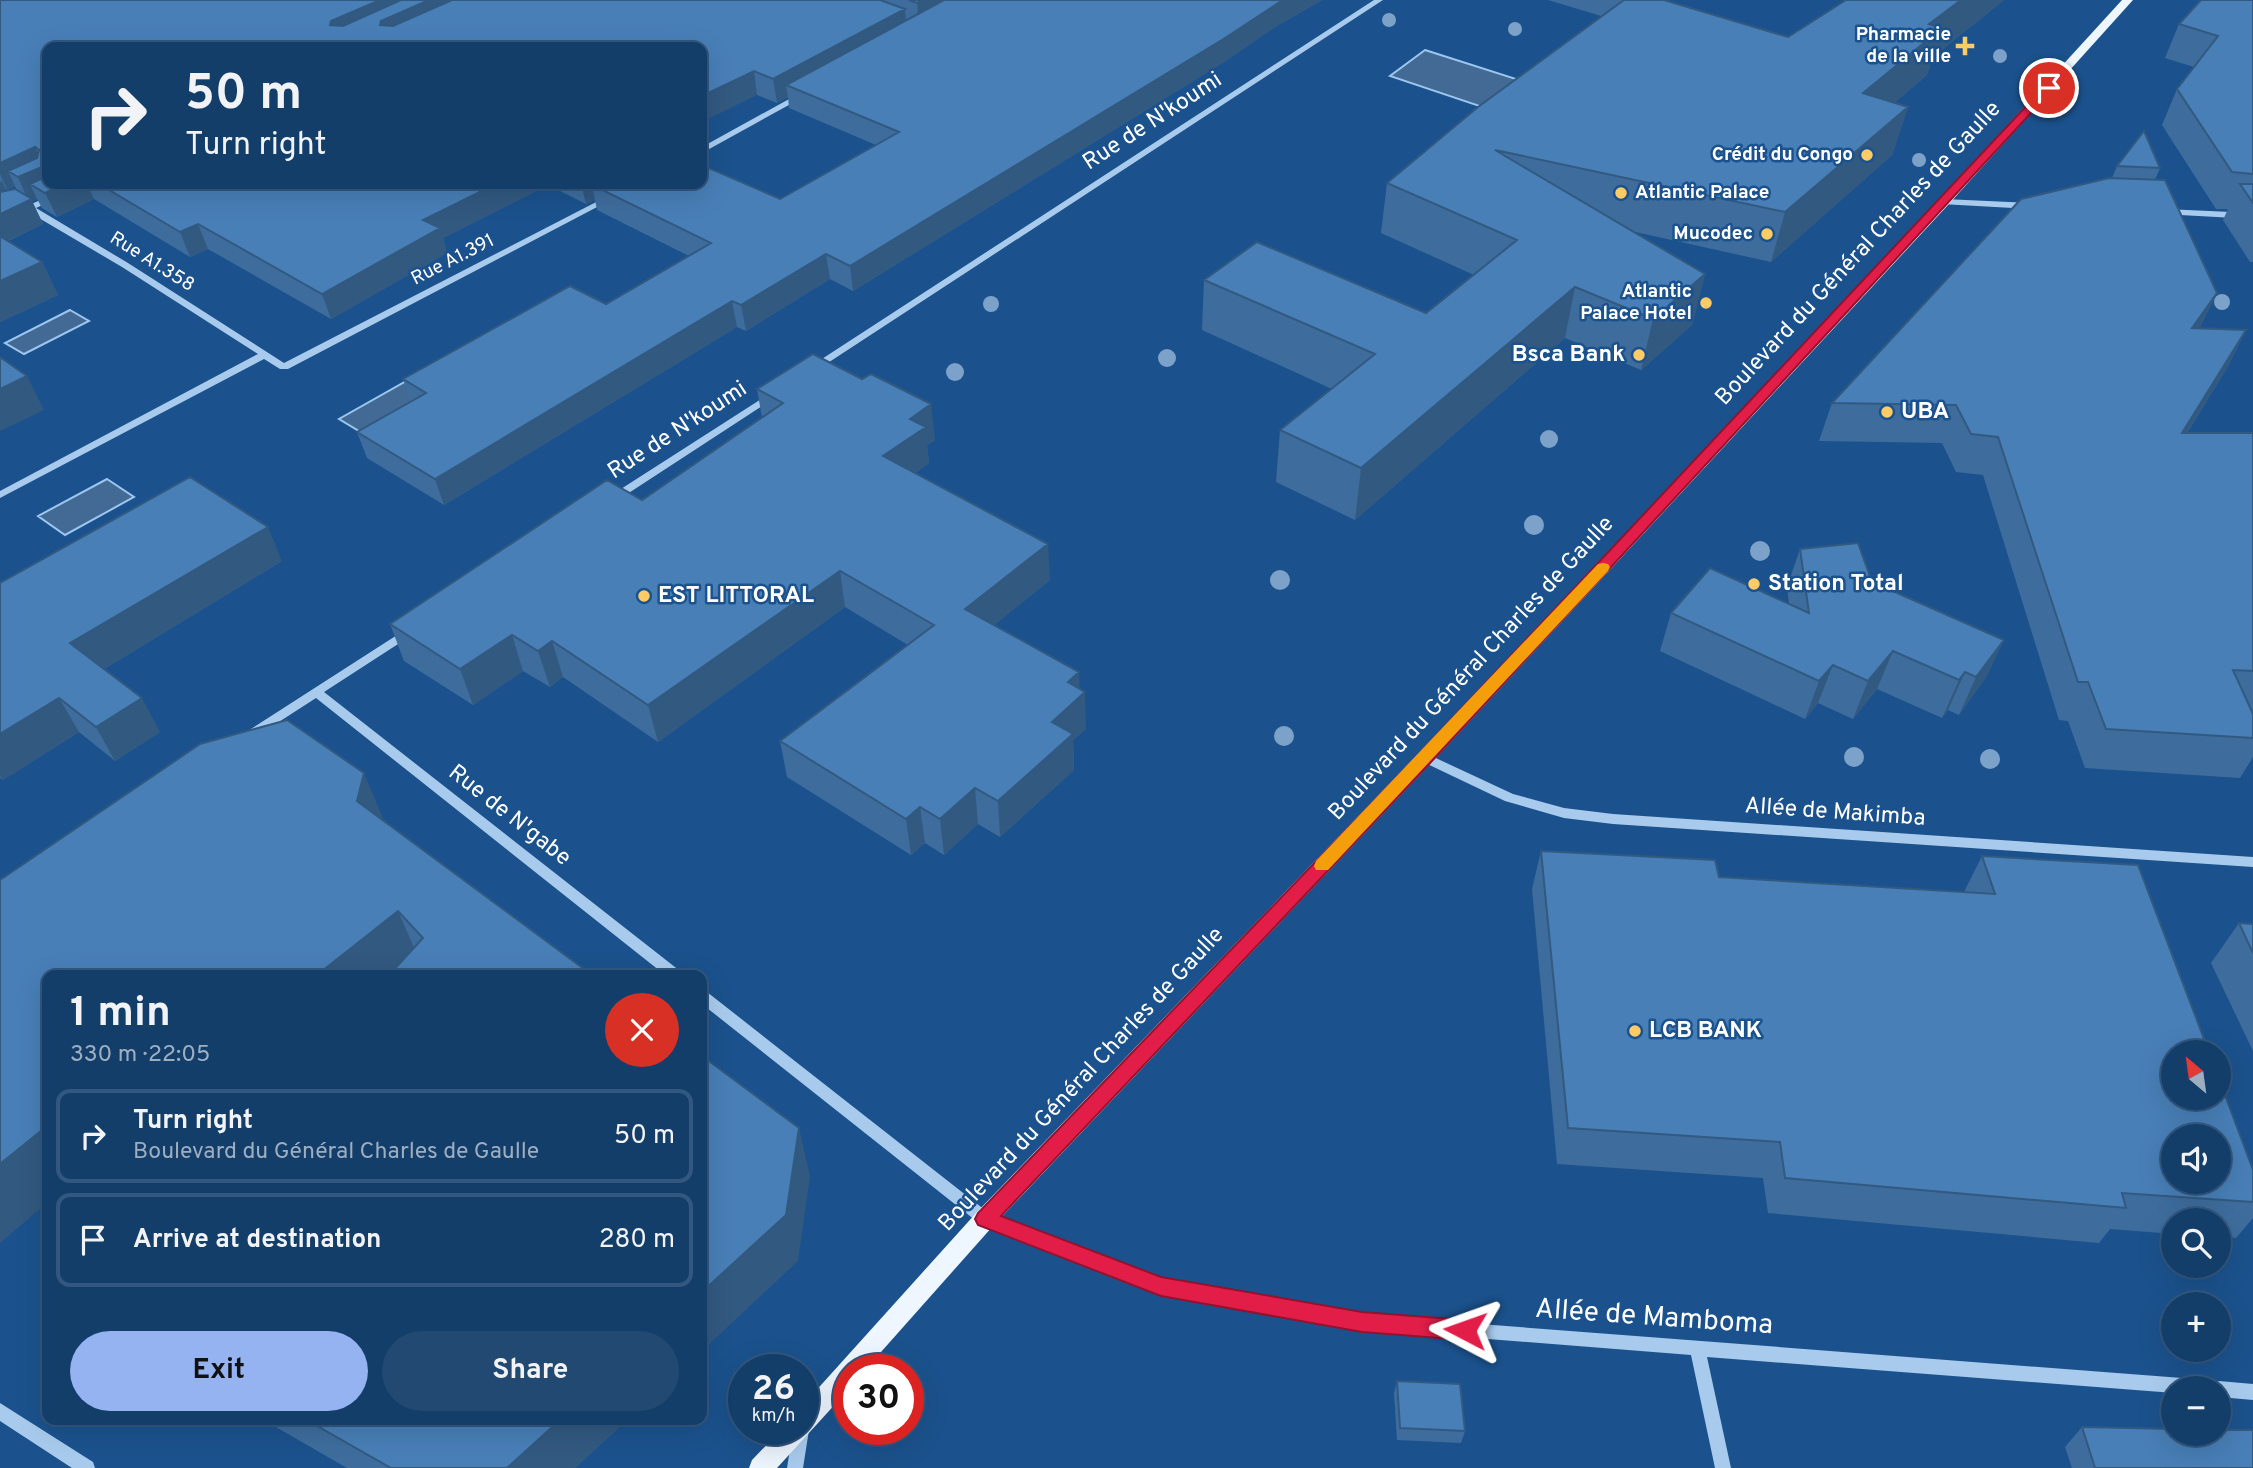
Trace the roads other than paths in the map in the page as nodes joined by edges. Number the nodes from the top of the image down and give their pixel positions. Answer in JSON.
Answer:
{"nodes":[{"id":1,"x":1379,"y":0,"type":"edge"},
{"id":2,"x":2128,"y":0,"type":"edge"},
{"id":3,"x":811,"y":91,"type":"edge"},
{"id":4,"x":707,"y":147,"type":"edge"},
{"id":5,"x":73,"y":189,"type":"edge"},
{"id":6,"x":627,"y":189,"type":"edge"},
{"id":7,"x":17,"y":190,"type":"edge"},
{"id":8,"x":2,"y":195,"type":"edge"},
{"id":9,"x":1944,"y":202,"type":"junction"},
{"id":10,"x":2038,"y":206,"type":"edge"},
{"id":11,"x":29,"y":208,"type":"junction"},
{"id":12,"x":2159,"y":212,"type":"edge"},
{"id":13,"x":0,"y":215,"type":"edge"},
{"id":14,"x":2253,"y":216,"type":"edge"},
{"id":15,"x":266,"y":354,"type":"junction"},
{"id":16,"x":284,"y":367,"type":"joint"},
{"id":17,"x":806,"y":373,"type":"edge"},
{"id":18,"x":783,"y":388,"type":"edge"},
{"id":19,"x":0,"y":495,"type":"edge"},
{"id":20,"x":608,"y":502,"type":"edge"},
{"id":21,"x":421,"y":624,"type":"edge"},
{"id":22,"x":316,"y":692,"type":"junction"},
{"id":23,"x":234,"y":745,"type":"edge"},
{"id":24,"x":1424,"y":758,"type":"junction"},
{"id":25,"x":2253,"y":862,"type":"edge"},
{"id":26,"x":669,"y":970,"type":"edge"},
{"id":27,"x":707,"y":1000,"type":"edge"},
{"id":28,"x":985,"y":1219,"type":"junction"},
{"id":29,"x":1697,"y":1347,"type":"junction"},
{"id":30,"x":865,"y":1354,"type":"edge"},
{"id":31,"x":2161,"y":1384,"type":"edge"},
{"id":32,"x":833,"y":1390,"type":"edge"},
{"id":33,"x":2231,"y":1390,"type":"edge"},
{"id":34,"x":2253,"y":1392,"type":"edge"},
{"id":35,"x":819,"y":1405,"type":"edge"},
{"id":36,"x":0,"y":1411,"type":"edge"},
{"id":37,"x":784,"y":1445,"type":"edge"},
{"id":38,"x":797,"y":1445,"type":"edge"},
{"id":39,"x":87,"y":1468,"type":"edge"},
{"id":40,"x":761,"y":1468,"type":"edge"},
{"id":41,"x":795,"y":1468,"type":"edge"},
{"id":42,"x":1723,"y":1468,"type":"edge"}],
"edges":[{"from":1,"to":17,"type":"street","name":"Rue de N'koumi"},
{"from":2,"to":9,"type":"main road","name":"Boulevard du Général Charles de Gaulle"},
{"from":3,"to":4,"type":"street"},
{"from":5,"to":11,"type":"street"},
{"from":6,"to":16,"type":"street","name":"Rue A1.391"},
{"from":7,"to":8,"type":"street"},
{"from":8,"to":11,"type":"street","name":"Rue A1.358"},
{"from":9,"to":10,"type":"street"},
{"from":9,"to":24,"type":"main road","name":"Boulevard du Général Charles de Gaulle"},
{"from":11,"to":13,"type":"street"},
{"from":11,"to":15,"type":"street","name":"Rue A1.358"},
{"from":12,"to":14,"type":"street"},
{"from":15,"to":16,"type":"street","name":"Rue A1.358"},
{"from":15,"to":19,"type":"street"},
{"from":18,"to":20,"type":"street","name":"Rue de N'koumi"},
{"from":21,"to":22,"type":"street"},
{"from":22,"to":23,"type":"street"},
{"from":22,"to":26,"type":"street","name":"Rue de N'gabe"},
{"from":24,"to":25,"type":"street","name":"Allée de Makimba"},
{"from":24,"to":28,"type":"main road","name":"Boulevard du Général Charles de Gaulle"},
{"from":27,"to":28,"type":"street"},
{"from":28,"to":29,"type":"street","name":"Allée de Mamboma"},
{"from":28,"to":30,"type":"main road","name":"Boulevard du Général Charles de Gaulle"},
{"from":29,"to":31,"type":"street","name":"Allée de Mamboma"},
{"from":29,"to":42,"type":"street"},
{"from":32,"to":35,"type":"main road","name":"Boulevard du Général Charles de Gaulle"},
{"from":33,"to":34,"type":"street"},
{"from":36,"to":39,"type":"street"},
{"from":37,"to":40,"type":"main road"},
{"from":38,"to":41,"type":"street"}]}
